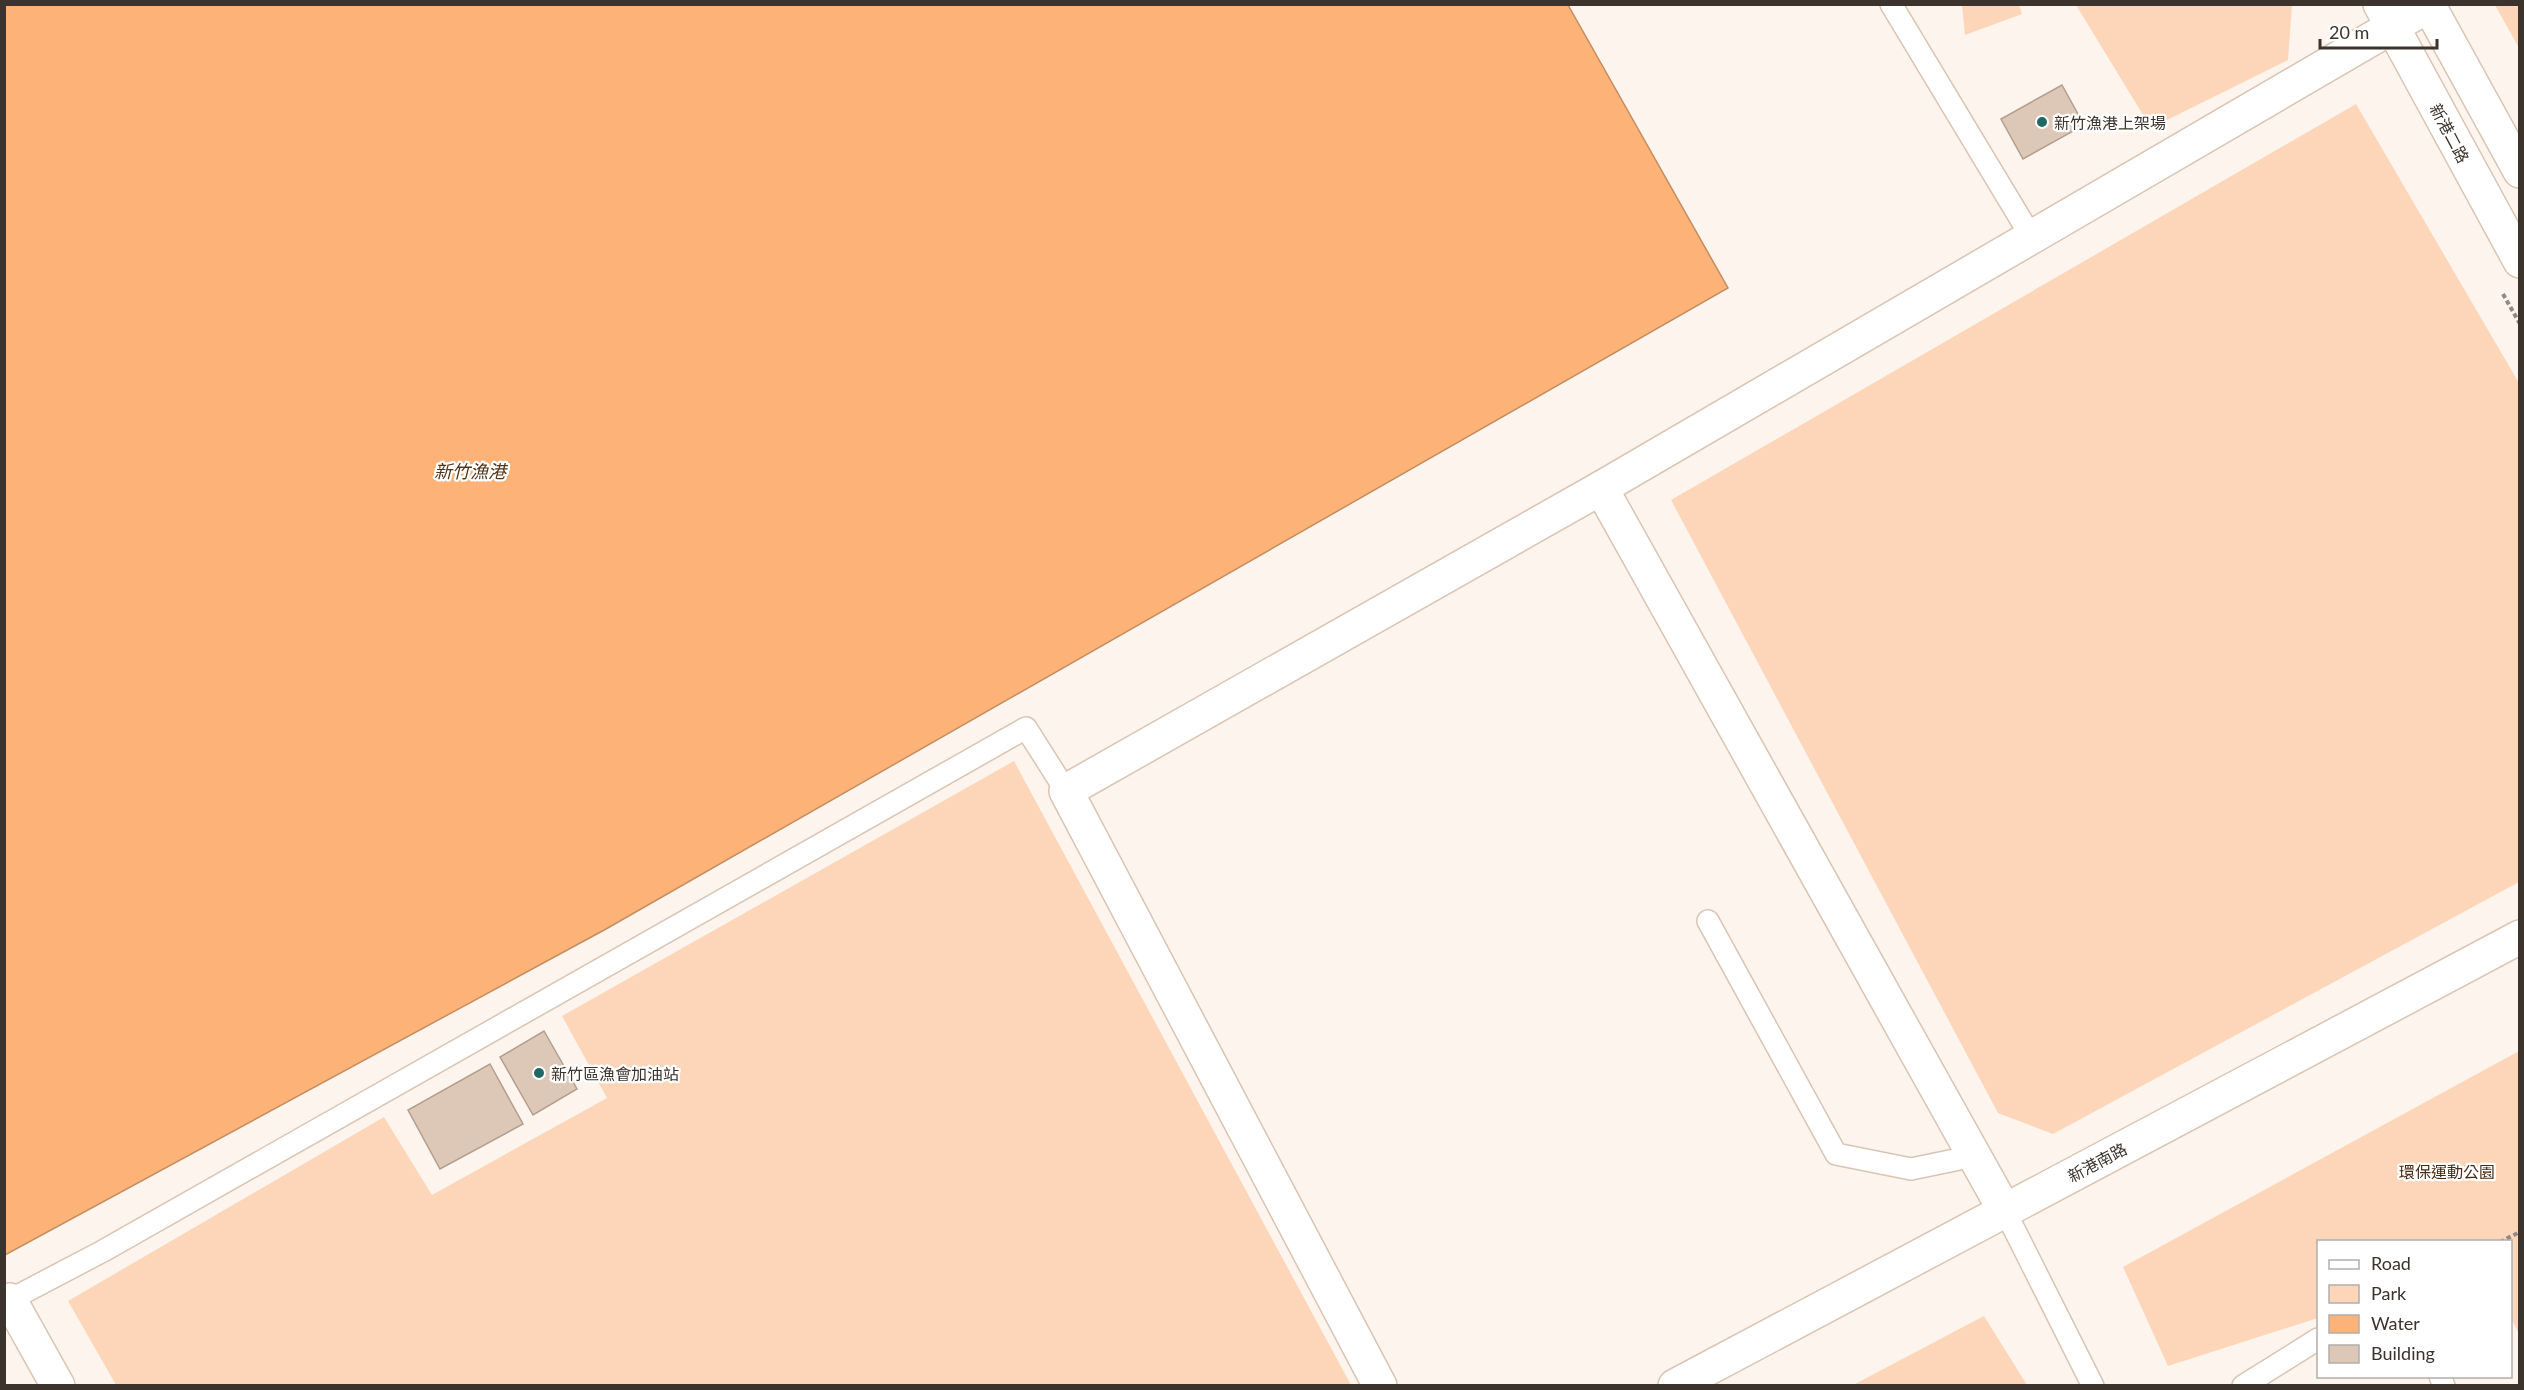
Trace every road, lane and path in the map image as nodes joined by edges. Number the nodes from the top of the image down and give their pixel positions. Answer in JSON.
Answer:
{"nodes":[{"id":1,"x":1891,"y":4,"type":"edge"},
{"id":2,"x":2428,"y":5,"type":"edge"},
{"id":3,"x":2386,"y":16,"type":"edge"},
{"id":4,"x":2520,"y":171,"type":"edge"},
{"id":5,"x":2032,"y":238,"type":"junction"},
{"id":6,"x":2520,"y":261,"type":"edge"},
{"id":7,"x":1601,"y":488,"type":"junction"},
{"id":8,"x":1066,"y":791,"type":"junction"},
{"id":9,"x":1708,"y":921,"type":"dead end"},
{"id":10,"x":2520,"y":938,"type":"edge"},
{"id":11,"x":1974,"y":1156,"type":"junction"},
{"id":12,"x":2005,"y":1211,"type":"junction"},
{"id":13,"x":2520,"y":1232,"type":"edge"},
{"id":14,"x":2504,"y":1240,"type":"edge"},
{"id":15,"x":7,"y":1301,"type":"edge"},
{"id":16,"x":2317,"y":1340,"type":"edge"},
{"id":17,"x":58,"y":1386,"type":"edge"},
{"id":18,"x":1380,"y":1386,"type":"edge"},
{"id":19,"x":1675,"y":1386,"type":"edge"},
{"id":20,"x":2093,"y":1386,"type":"edge"},
{"id":21,"x":2243,"y":1386,"type":"edge"}],
"edges":[{"from":1,"to":5,"type":"lane"},
{"from":2,"to":3,"type":"street"},
{"from":2,"to":4,"type":"street"},
{"from":3,"to":5,"type":"street"},
{"from":3,"to":6,"type":"street","name":"新港二路"},
{"from":5,"to":7,"type":"street"},
{"from":7,"to":8,"type":"street"},
{"from":7,"to":11,"type":"street"},
{"from":8,"to":15,"type":"lane"},
{"from":8,"to":18,"type":"street"},
{"from":9,"to":11,"type":"lane"},
{"from":10,"to":12,"type":"street","name":"新港南路"},
{"from":11,"to":12,"type":"street"},
{"from":12,"to":19,"type":"street","name":"新港南路"},
{"from":12,"to":20,"type":"lane"},
{"from":13,"to":14,"type":"path"},
{"from":15,"to":17,"type":"street"},
{"from":16,"to":21,"type":"lane"}]}
